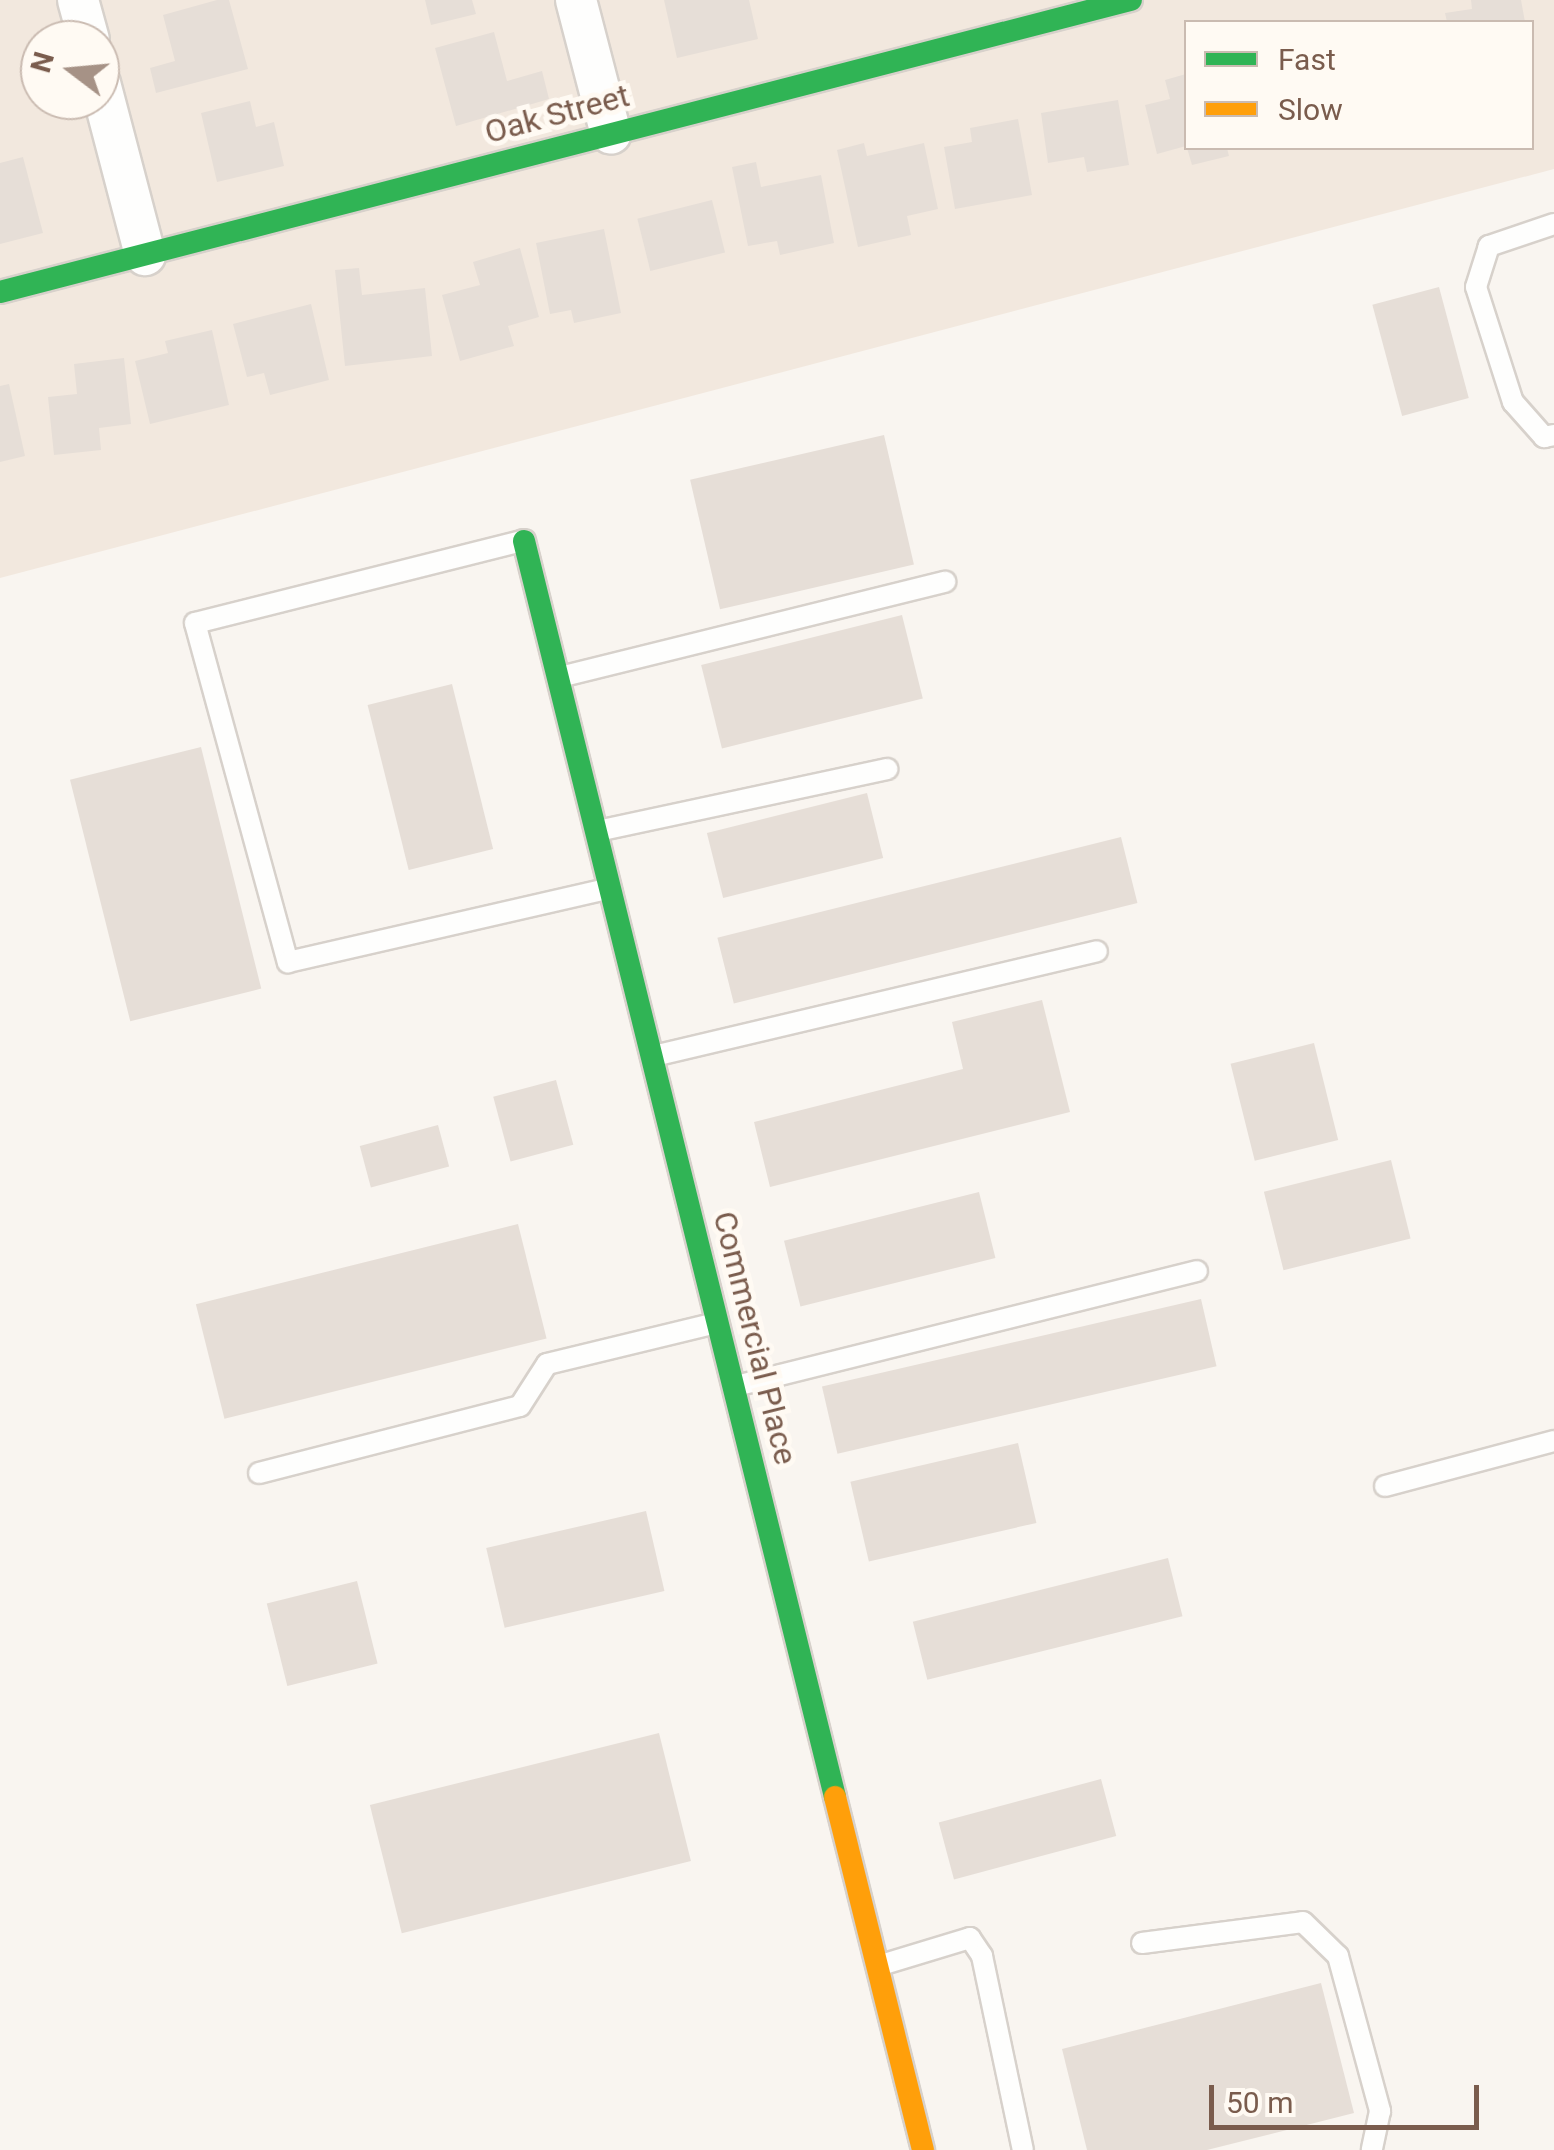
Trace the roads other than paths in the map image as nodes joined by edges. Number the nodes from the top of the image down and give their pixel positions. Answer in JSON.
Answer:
{"nodes":[{"id":1,"x":576,"y":0,"type":"edge"},
{"id":2,"x":1131,"y":0,"type":"edge"},
{"id":3,"x":1089,"y":5,"type":"edge"},
{"id":4,"x":109,"y":120,"type":"edge"},
{"id":5,"x":611,"y":134,"type":"junction"},
{"id":6,"x":1554,"y":224,"type":"edge"},
{"id":7,"x":145,"y":255,"type":"junction"},
{"id":8,"x":0,"y":292,"type":"edge"},
{"id":9,"x":1554,"y":435,"type":"edge"},
{"id":10,"x":524,"y":541,"type":"joint"},
{"id":11,"x":945,"y":582,"type":"dead end"},
{"id":12,"x":558,"y":678,"type":"junction"},
{"id":13,"x":887,"y":770,"type":"dead end"},
{"id":14,"x":596,"y":832,"type":"junction"},
{"id":15,"x":610,"y":888,"type":"junction"},
{"id":16,"x":1096,"y":951,"type":"dead end"},
{"id":17,"x":652,"y":1056,"type":"junction"},
{"id":18,"x":1197,"y":1272,"type":"dead end"},
{"id":19,"x":718,"y":1322,"type":"junction"},
{"id":20,"x":734,"y":1387,"type":"junction"},
{"id":21,"x":1554,"y":1441,"type":"edge"},
{"id":22,"x":259,"y":1474,"type":"dead end"},
{"id":23,"x":1384,"y":1486,"type":"dead end"},
{"id":24,"x":1142,"y":1943,"type":"dead end"},
{"id":25,"x":878,"y":1966,"type":"junction"},
{"id":26,"x":923,"y":2150,"type":"edge"},
{"id":27,"x":1023,"y":2150,"type":"edge"},
{"id":28,"x":1372,"y":2150,"type":"edge"}],
"edges":[{"from":1,"to":5,"type":"street"},
{"from":2,"to":3,"type":"street","name":"Oak Street"},
{"from":3,"to":5,"type":"street","name":"Oak Street"},
{"from":4,"to":7,"type":"street"},
{"from":5,"to":7,"type":"street","name":"Oak Street"},
{"from":6,"to":9,"type":"lane"},
{"from":7,"to":8,"type":"street","name":"Oak Street"},
{"from":10,"to":12,"type":"street","name":"Commercial Place"},
{"from":10,"to":15,"type":"lane"},
{"from":11,"to":12,"type":"lane"},
{"from":12,"to":14,"type":"street","name":"Commercial Place"},
{"from":13,"to":14,"type":"lane"},
{"from":14,"to":15,"type":"street","name":"Commercial Place"},
{"from":15,"to":17,"type":"street","name":"Commercial Place"},
{"from":16,"to":17,"type":"lane"},
{"from":17,"to":19,"type":"street","name":"Commercial Place"},
{"from":18,"to":20,"type":"lane"},
{"from":19,"to":20,"type":"street","name":"Commercial Place"},
{"from":19,"to":22,"type":"lane"},
{"from":20,"to":25,"type":"street","name":"Commercial Place"},
{"from":21,"to":23,"type":"lane"},
{"from":24,"to":28,"type":"lane"},
{"from":25,"to":26,"type":"street","name":"Commercial Place"},
{"from":25,"to":27,"type":"lane"}]}
